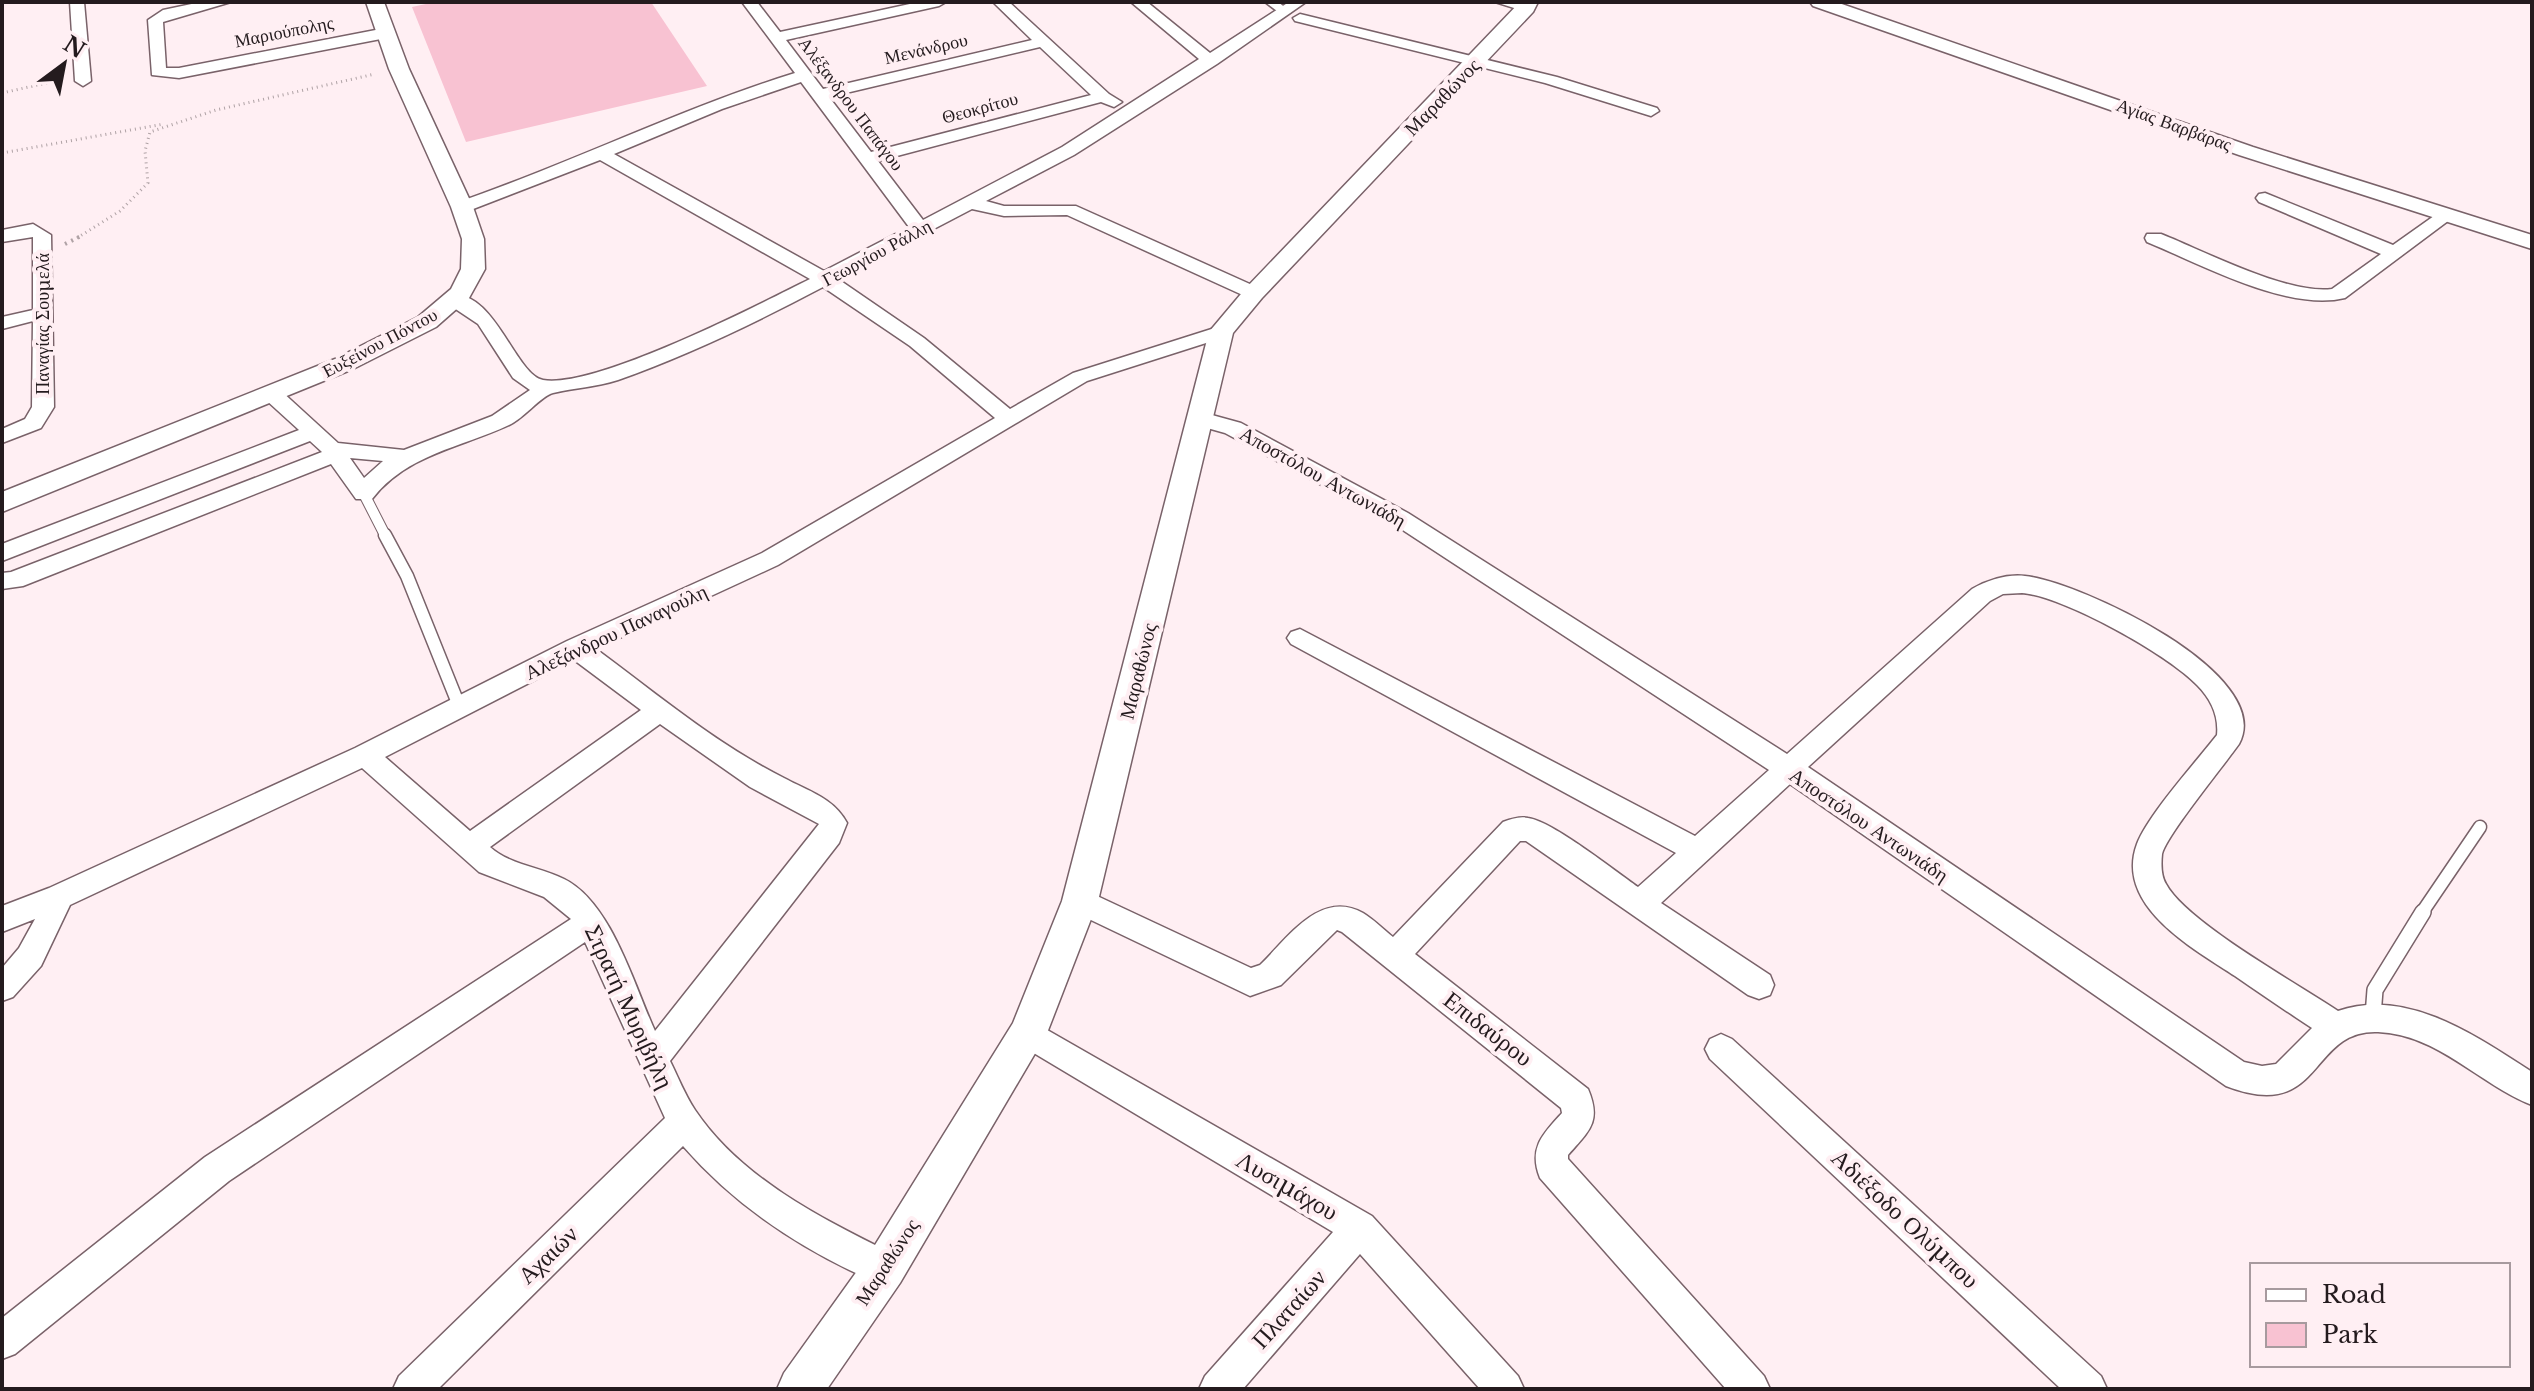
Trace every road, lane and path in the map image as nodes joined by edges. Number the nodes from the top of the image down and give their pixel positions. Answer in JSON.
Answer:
{"nodes":[{"id":1,"x":77,"y":2,"type":"edge"},
{"id":2,"x":224,"y":2,"type":"edge"},
{"id":3,"x":375,"y":2,"type":"edge"},
{"id":4,"x":749,"y":2,"type":"edge"},
{"id":5,"x":939,"y":2,"type":"edge"},
{"id":6,"x":1000,"y":2,"type":"edge"},
{"id":7,"x":1138,"y":2,"type":"edge"},
{"id":8,"x":1819,"y":2,"type":"edge"},
{"id":9,"x":1519,"y":4,"type":"edge"},
{"id":10,"x":1289,"y":8,"type":"edge"},
{"id":11,"x":386,"y":33,"type":"junction"},
{"id":12,"x":775,"y":38,"type":"junction"},
{"id":13,"x":1043,"y":42,"type":"junction"},
{"id":14,"x":1211,"y":61,"type":"junction"},
{"id":15,"x":1476,"y":62,"type":"junction"},
{"id":16,"x":399,"y":69,"type":"junction"},
{"id":17,"x":803,"y":76,"type":"junction"},
{"id":18,"x":83,"y":78,"type":"joint"},
{"id":19,"x":2,"y":93,"type":"edge"},
{"id":20,"x":818,"y":95,"type":"junction"},
{"id":21,"x":1103,"y":97,"type":"junction"},
{"id":22,"x":1133,"y":111,"type":"junction"},
{"id":23,"x":1651,"y":111,"type":"dead end"},
{"id":24,"x":173,"y":122,"type":"junction"},
{"id":25,"x":2,"y":153,"type":"edge"},
{"id":26,"x":602,"y":154,"type":"junction"},
{"id":27,"x":868,"y":158,"type":"junction"},
{"id":28,"x":2265,"y":198,"type":"dead end"},
{"id":29,"x":971,"y":203,"type":"junction"},
{"id":30,"x":462,"y":207,"type":"junction"},
{"id":31,"x":2447,"y":215,"type":"junction"},
{"id":32,"x":921,"y":230,"type":"junction"},
{"id":33,"x":2,"y":236,"type":"edge"},
{"id":34,"x":2154,"y":238,"type":"dead end"},
{"id":35,"x":2532,"y":242,"type":"edge"},
{"id":36,"x":2395,"y":253,"type":"junction"},
{"id":37,"x":42,"y":255,"type":"junction"},
{"id":38,"x":826,"y":280,"type":"junction"},
{"id":39,"x":1254,"y":293,"type":"junction"},
{"id":40,"x":455,"y":300,"type":"junction"},
{"id":41,"x":43,"y":313,"type":"junction"},
{"id":42,"x":2,"y":323,"type":"edge"},
{"id":43,"x":1221,"y":332,"type":"junction"},
{"id":44,"x":545,"y":387,"type":"junction"},
{"id":45,"x":273,"y":395,"type":"junction"},
{"id":46,"x":1008,"y":418,"type":"junction"},
{"id":47,"x":1201,"y":419,"type":"junction"},
{"id":48,"x":314,"y":432,"type":"junction"},
{"id":49,"x":2,"y":436,"type":"edge"},
{"id":50,"x":334,"y":451,"type":"junction"},
{"id":51,"x":407,"y":457,"type":"junction"},
{"id":52,"x":364,"y":494,"type":"junction"},
{"id":53,"x":2,"y":503,"type":"edge"},
{"id":54,"x":2,"y":553,"type":"edge"},
{"id":55,"x":2,"y":581,"type":"edge"},
{"id":56,"x":1300,"y":638,"type":"dead end"},
{"id":57,"x":576,"y":648,"type":"junction"},
{"id":58,"x":460,"y":708,"type":"junction"},
{"id":59,"x":661,"y":710,"type":"junction"},
{"id":60,"x":365,"y":755,"type":"junction"},
{"id":61,"x":1788,"y":768,"type":"junction"},
{"id":62,"x":2480,"y":827,"type":"dead end"},
{"id":63,"x":469,"y":847,"type":"junction"},
{"id":64,"x":1697,"y":851,"type":"junction"},
{"id":65,"x":59,"y":897,"type":"junction"},
{"id":66,"x":1080,"y":901,"type":"junction"},
{"id":67,"x":1639,"y":904,"type":"junction"},
{"id":68,"x":2,"y":919,"type":"edge"},
{"id":69,"x":591,"y":922,"type":"junction"},
{"id":70,"x":1394,"y":956,"type":"junction"},
{"id":71,"x":1759,"y":985,"type":"dead end"},
{"id":72,"x":2,"y":987,"type":"edge"},
{"id":73,"x":2373,"y":1016,"type":"junction"},
{"id":74,"x":2335,"y":1026,"type":"junction"},
{"id":75,"x":1028,"y":1033,"type":"junction"},
{"id":76,"x":1721,"y":1049,"type":"dead end"},
{"id":77,"x":652,"y":1059,"type":"junction"},
{"id":78,"x":2532,"y":1090,"type":"edge"},
{"id":79,"x":684,"y":1122,"type":"junction"},
{"id":80,"x":1360,"y":1228,"type":"junction"},
{"id":81,"x":885,"y":1268,"type":"junction"},
{"id":82,"x":2,"y":1341,"type":"edge"},
{"id":83,"x":412,"y":1389,"type":"edge"},
{"id":84,"x":800,"y":1389,"type":"edge"},
{"id":85,"x":1218,"y":1389,"type":"edge"},
{"id":86,"x":1505,"y":1389,"type":"edge"},
{"id":87,"x":1751,"y":1389,"type":"edge"},
{"id":88,"x":2088,"y":1389,"type":"edge"}],
"edges":[{"from":1,"to":18,"type":"street"},
{"from":2,"to":11,"type":"street","name":"Μαριούπολης"},
{"from":3,"to":11,"type":"street","name":"Ευξείνου Πόντου"},
{"from":4,"to":12,"type":"street","name":"Αλέξανδρου Παπάγου"},
{"from":5,"to":12,"type":"street"},
{"from":6,"to":13,"type":"street"},
{"from":7,"to":14,"type":"street"},
{"from":8,"to":31,"type":"street","name":"Αγίας Βαρβάρας"},
{"from":9,"to":15,"type":"street","name":"Μαραθώνος"},
{"from":10,"to":14,"type":"street","name":"Γεωργίου Ράλλη"},
{"from":10,"to":15,"type":"street"},
{"from":11,"to":16,"type":"street","name":"Ευξείνου Πόντου"},
{"from":12,"to":17,"type":"street","name":"Αλέξανδρου Παπάγου"},
{"from":13,"to":20,"type":"street","name":"Μενάνδρου"},
{"from":13,"to":21,"type":"street"},
{"from":14,"to":22,"type":"street","name":"Γεωργίου Ράλλη"},
{"from":15,"to":23,"type":"street"},
{"from":15,"to":39,"type":"street","name":"Μαραθώνος"},
{"from":16,"to":24,"type":"path"},
{"from":16,"to":30,"type":"street","name":"Ευξείνου Πόντου"},
{"from":17,"to":20,"type":"street","name":"Αλέξανδρου Παπάγου"},
{"from":17,"to":26,"type":"street"},
{"from":18,"to":19,"type":"path"},
{"from":20,"to":27,"type":"street","name":"Αλέξανδρου Παπάγου"},
{"from":21,"to":22,"type":"street"},
{"from":21,"to":27,"type":"street","name":"Θεοκρίτου"},
{"from":22,"to":29,"type":"street","name":"Γεωργίου Ράλλη"},
{"from":24,"to":25,"type":"path"},
{"from":24,"to":37,"type":"path"},
{"from":26,"to":30,"type":"street"},
{"from":26,"to":38,"type":"street"},
{"from":27,"to":32,"type":"street","name":"Αλέξανδρου Παπάγου"},
{"from":28,"to":36,"type":"street"},
{"from":29,"to":32,"type":"street","name":"Γεωργίου Ράλλη"},
{"from":29,"to":39,"type":"street"},
{"from":30,"to":40,"type":"street","name":"Ευξείνου Πόντου"},
{"from":31,"to":35,"type":"street","name":"Αγίας Βαρβάρας"},
{"from":31,"to":36,"type":"street"},
{"from":32,"to":38,"type":"street","name":"Γεωργίου Ράλλη"},
{"from":33,"to":37,"type":"street","name":"Παναγίας Σουμελά"},
{"from":34,"to":36,"type":"street"},
{"from":37,"to":41,"type":"street","name":"Παναγίας Σουμελά"},
{"from":38,"to":44,"type":"street","name":"Γεωργίου Ράλλη"},
{"from":38,"to":46,"type":"street"},
{"from":39,"to":43,"type":"street","name":"Μαραθώνος"},
{"from":40,"to":44,"type":"street"},
{"from":40,"to":45,"type":"street","name":"Ευξείνου Πόντου"},
{"from":41,"to":42,"type":"street"},
{"from":41,"to":49,"type":"street","name":"Παναγίας Σουμελά"},
{"from":43,"to":46,"type":"street","name":"Αλεξάνδρου Παναγούλη"},
{"from":43,"to":47,"type":"street","name":"Μαραθώνος"},
{"from":44,"to":51,"type":"street"},
{"from":45,"to":48,"type":"street"},
{"from":45,"to":53,"type":"street","name":"Ευξείνου Πόντου"},
{"from":46,"to":57,"type":"street","name":"Αλεξάνδρου Παναγούλη"},
{"from":47,"to":61,"type":"street","name":"Αποστόλου Αντωνιάδη"},
{"from":47,"to":66,"type":"street","name":"Μαραθώνος"},
{"from":48,"to":50,"type":"street"},
{"from":48,"to":54,"type":"street"},
{"from":50,"to":51,"type":"street"},
{"from":50,"to":52,"type":"street"},
{"from":50,"to":55,"type":"street"},
{"from":51,"to":52,"type":"street"},
{"from":52,"to":58,"type":"lane"},
{"from":56,"to":64,"type":"street"},
{"from":57,"to":58,"type":"street","name":"Αλεξάνδρου Παναγούλη"},
{"from":57,"to":59,"type":"street"},
{"from":58,"to":60,"type":"street","name":"Αλεξάνδρου Παναγούλη"},
{"from":59,"to":63,"type":"street"},
{"from":59,"to":77,"type":"street"},
{"from":60,"to":63,"type":"street","name":"Στρατή Μυριβήλη"},
{"from":60,"to":65,"type":"street","name":"Αλεξάνδρου Παναγούλη"},
{"from":61,"to":64,"type":"street"},
{"from":61,"to":74,"type":"street","name":"Αποστόλου Αντωνιάδη"},
{"from":61,"to":74,"type":"street"},
{"from":62,"to":73,"type":"lane"},
{"from":63,"to":69,"type":"street","name":"Στρατή Μυριβήλη"},
{"from":64,"to":67,"type":"street"},
{"from":65,"to":68,"type":"street","name":"Αλεξάνδρου Παναγούλη"},
{"from":65,"to":72,"type":"street"},
{"from":66,"to":70,"type":"street","name":"Επιδαύρου"},
{"from":66,"to":75,"type":"street","name":"Μαραθώνος"},
{"from":67,"to":70,"type":"street"},
{"from":67,"to":71,"type":"street"},
{"from":69,"to":77,"type":"street","name":"Στρατή Μυριβήλη"},
{"from":69,"to":82,"type":"street"},
{"from":70,"to":87,"type":"street","name":"Επιδαύρου"},
{"from":73,"to":74,"type":"street"},
{"from":73,"to":78,"type":"street"},
{"from":75,"to":80,"type":"street","name":"Λυσιμάχου"},
{"from":75,"to":81,"type":"street","name":"Μαραθώνος"},
{"from":76,"to":88,"type":"street","name":"Αδιέξοδο Ολύμπου"},
{"from":77,"to":79,"type":"street","name":"Στρατή Μυριβήλη"},
{"from":79,"to":81,"type":"street","name":"Στρατή Μυριβήλη"},
{"from":79,"to":83,"type":"street","name":"Αχαιών"},
{"from":80,"to":85,"type":"street","name":"Πλαταίων"},
{"from":80,"to":86,"type":"street","name":"Λυσιμάχου"},
{"from":81,"to":84,"type":"street","name":"Μαραθώνος"}]}
